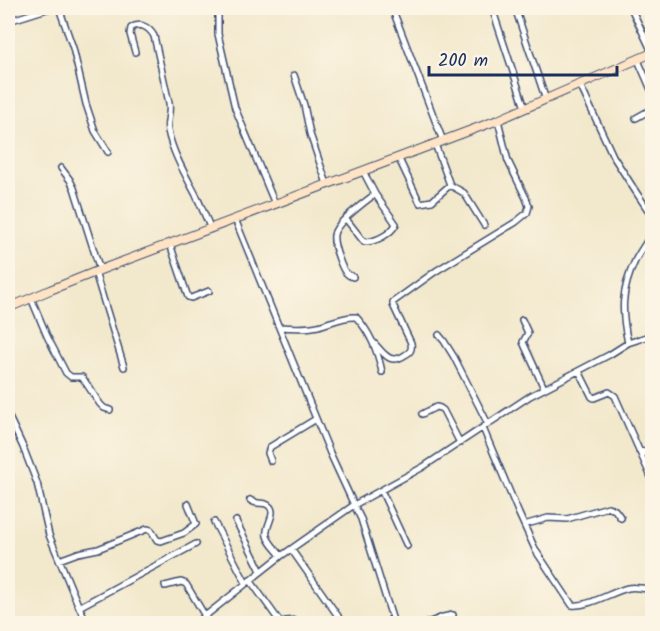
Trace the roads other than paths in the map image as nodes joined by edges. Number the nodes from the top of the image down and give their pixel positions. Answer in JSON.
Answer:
{"nodes":[{"id":1,"x":50,"y":8,"type":"edge"},
{"id":2,"x":59,"y":8,"type":"edge"},
{"id":3,"x":229,"y":8,"type":"edge"},
{"id":4,"x":392,"y":8,"type":"edge"},
{"id":5,"x":492,"y":8,"type":"edge"},
{"id":6,"x":515,"y":8,"type":"edge"},
{"id":7,"x":631,"y":8,"type":"edge"},
{"id":8,"x":218,"y":9,"type":"edge"},
{"id":9,"x":8,"y":18,"type":"edge"},
{"id":10,"x":135,"y":52,"type":"dead end"},
{"id":11,"x":652,"y":53,"type":"edge"},
{"id":12,"x":638,"y":60,"type":"junction"},
{"id":13,"x":294,"y":75,"type":"dead end"},
{"id":14,"x":580,"y":85,"type":"junction"},
{"id":15,"x":652,"y":92,"type":"edge"},
{"id":16,"x":546,"y":100,"type":"junction"},
{"id":17,"x":525,"y":108,"type":"junction"},
{"id":18,"x":652,"y":109,"type":"edge"},
{"id":19,"x":636,"y":118,"type":"dead end"},
{"id":20,"x":498,"y":120,"type":"junction"},
{"id":21,"x":439,"y":143,"type":"junction"},
{"id":22,"x":108,"y":152,"type":"dead end"},
{"id":23,"x":398,"y":157,"type":"junction"},
{"id":24,"x":61,"y":168,"type":"dead end"},
{"id":25,"x":363,"y":171,"type":"junction"},
{"id":26,"x":327,"y":184,"type":"junction"},
{"id":27,"x":450,"y":185,"type":"junction"},
{"id":28,"x":375,"y":194,"type":"junction"},
{"id":29,"x":275,"y":204,"type":"junction"},
{"id":30,"x":652,"y":216,"type":"edge"},
{"id":31,"x":235,"y":219,"type":"junction"},
{"id":32,"x":346,"y":219,"type":"junction"},
{"id":33,"x":484,"y":225,"type":"dead end"},
{"id":34,"x":211,"y":229,"type":"junction"},
{"id":35,"x":652,"y":233,"type":"edge"},
{"id":36,"x":170,"y":244,"type":"junction"},
{"id":37,"x":97,"y":271,"type":"junction"},
{"id":38,"x":353,"y":277,"type":"dead end"},
{"id":39,"x":209,"y":291,"type":"dead end"},
{"id":40,"x":31,"y":298,"type":"junction"},
{"id":41,"x":8,"y":308,"type":"edge"},
{"id":42,"x":522,"y":320,"type":"dead end"},
{"id":43,"x":279,"y":327,"type":"junction"},
{"id":44,"x":439,"y":335,"type":"dead end"},
{"id":45,"x":652,"y":335,"type":"edge"},
{"id":46,"x":373,"y":342,"type":"junction"},
{"id":47,"x":628,"y":342,"type":"junction"},
{"id":48,"x":123,"y":367,"type":"dead end"},
{"id":49,"x":579,"y":370,"type":"junction"},
{"id":50,"x":382,"y":372,"type":"dead end"},
{"id":51,"x":544,"y":388,"type":"junction"},
{"id":52,"x":110,"y":410,"type":"dead end"},
{"id":53,"x":422,"y":414,"type":"dead end"},
{"id":54,"x":8,"y":415,"type":"edge"},
{"id":55,"x":316,"y":418,"type":"junction"},
{"id":56,"x":486,"y":426,"type":"junction"},
{"id":57,"x":460,"y":443,"type":"junction"},
{"id":58,"x":639,"y":451,"type":"junction"},
{"id":59,"x":652,"y":453,"type":"edge"},
{"id":60,"x":271,"y":461,"type":"dead end"},
{"id":61,"x":651,"y":477,"type":"dead end"},
{"id":62,"x":381,"y":490,"type":"junction"},
{"id":63,"x":250,"y":500,"type":"dead end"},
{"id":64,"x":188,"y":504,"type":"dead end"},
{"id":65,"x":354,"y":504,"type":"junction"},
{"id":66,"x":621,"y":518,"type":"dead end"},
{"id":67,"x":236,"y":521,"type":"dead end"},
{"id":68,"x":214,"y":522,"type":"dead end"},
{"id":69,"x":524,"y":525,"type":"junction"},
{"id":70,"x":196,"y":544,"type":"dead end"},
{"id":71,"x":407,"y":546,"type":"dead end"},
{"id":72,"x":291,"y":549,"type":"junction"},
{"id":73,"x":281,"y":556,"type":"junction"},
{"id":74,"x":59,"y":560,"type":"junction"},
{"id":75,"x":261,"y":572,"type":"junction"},
{"id":76,"x":248,"y":582,"type":"junction"},
{"id":77,"x":165,"y":586,"type":"dead end"},
{"id":78,"x":652,"y":588,"type":"edge"},
{"id":79,"x":79,"y":607,"type":"junction"},
{"id":80,"x":453,"y":615,"type":"dead end"},
{"id":81,"x":205,"y":616,"type":"junction"},
{"id":82,"x":338,"y":616,"type":"dead end"},
{"id":83,"x":87,"y":624,"type":"edge"},
{"id":84,"x":195,"y":624,"type":"edge"},
{"id":85,"x":301,"y":624,"type":"edge"},
{"id":86,"x":394,"y":624,"type":"edge"},
{"id":87,"x":425,"y":624,"type":"edge"}],
"edges":[{"from":1,"to":9,"type":"street"},
{"from":2,"to":22,"type":"street"},
{"from":3,"to":8,"type":"street"},
{"from":4,"to":21,"type":"street"},
{"from":5,"to":17,"type":"street"},
{"from":6,"to":16,"type":"street"},
{"from":7,"to":11,"type":"street"},
{"from":8,"to":29,"type":"street"},
{"from":10,"to":34,"type":"street"},
{"from":11,"to":12,"type":"main road"},
{"from":12,"to":14,"type":"main road"},
{"from":12,"to":15,"type":"street"},
{"from":13,"to":26,"type":"street"},
{"from":14,"to":16,"type":"main road"},
{"from":14,"to":30,"type":"street"},
{"from":16,"to":17,"type":"main road"},
{"from":17,"to":20,"type":"main road"},
{"from":18,"to":19,"type":"street"},
{"from":20,"to":21,"type":"main road"},
{"from":20,"to":46,"type":"street"},
{"from":21,"to":23,"type":"main road"},
{"from":21,"to":27,"type":"street"},
{"from":23,"to":25,"type":"main road"},
{"from":23,"to":27,"type":"street"},
{"from":24,"to":37,"type":"street"},
{"from":25,"to":26,"type":"main road"},
{"from":25,"to":28,"type":"street"},
{"from":26,"to":29,"type":"main road"},
{"from":27,"to":33,"type":"street"},
{"from":28,"to":32,"type":"street"},
{"from":28,"to":32,"type":"street"},
{"from":29,"to":31,"type":"main road"},
{"from":31,"to":34,"type":"main road"},
{"from":31,"to":43,"type":"street"},
{"from":32,"to":38,"type":"street"},
{"from":34,"to":36,"type":"main road"},
{"from":35,"to":47,"type":"street"},
{"from":36,"to":37,"type":"main road"},
{"from":36,"to":39,"type":"street"},
{"from":37,"to":40,"type":"main road"},
{"from":37,"to":48,"type":"street"},
{"from":40,"to":41,"type":"main road"},
{"from":40,"to":52,"type":"street"},
{"from":42,"to":51,"type":"street"},
{"from":43,"to":46,"type":"street"},
{"from":43,"to":55,"type":"street"},
{"from":44,"to":56,"type":"street"},
{"from":45,"to":47,"type":"street"},
{"from":46,"to":50,"type":"street"},
{"from":47,"to":49,"type":"street"},
{"from":49,"to":51,"type":"street"},
{"from":49,"to":58,"type":"street"},
{"from":51,"to":56,"type":"street"},
{"from":53,"to":57,"type":"street"},
{"from":54,"to":74,"type":"street"},
{"from":55,"to":60,"type":"street"},
{"from":55,"to":65,"type":"street"},
{"from":56,"to":57,"type":"street"},
{"from":56,"to":69,"type":"street"},
{"from":57,"to":62,"type":"street"},
{"from":58,"to":59,"type":"street"},
{"from":58,"to":61,"type":"street"},
{"from":62,"to":65,"type":"street"},
{"from":62,"to":71,"type":"street"},
{"from":63,"to":73,"type":"street"},
{"from":64,"to":74,"type":"street"},
{"from":65,"to":72,"type":"street"},
{"from":65,"to":86,"type":"street"},
{"from":66,"to":69,"type":"street"},
{"from":67,"to":75,"type":"street"},
{"from":68,"to":76,"type":"street"},
{"from":69,"to":78,"type":"street"},
{"from":70,"to":79,"type":"street"},
{"from":72,"to":73,"type":"street"},
{"from":72,"to":82,"type":"street"},
{"from":73,"to":75,"type":"street"},
{"from":74,"to":79,"type":"street"},
{"from":75,"to":76,"type":"street"},
{"from":76,"to":81,"type":"street"},
{"from":76,"to":85,"type":"street"},
{"from":77,"to":81,"type":"street"},
{"from":79,"to":83,"type":"street"},
{"from":80,"to":87,"type":"street"},
{"from":81,"to":84,"type":"street"}]}
